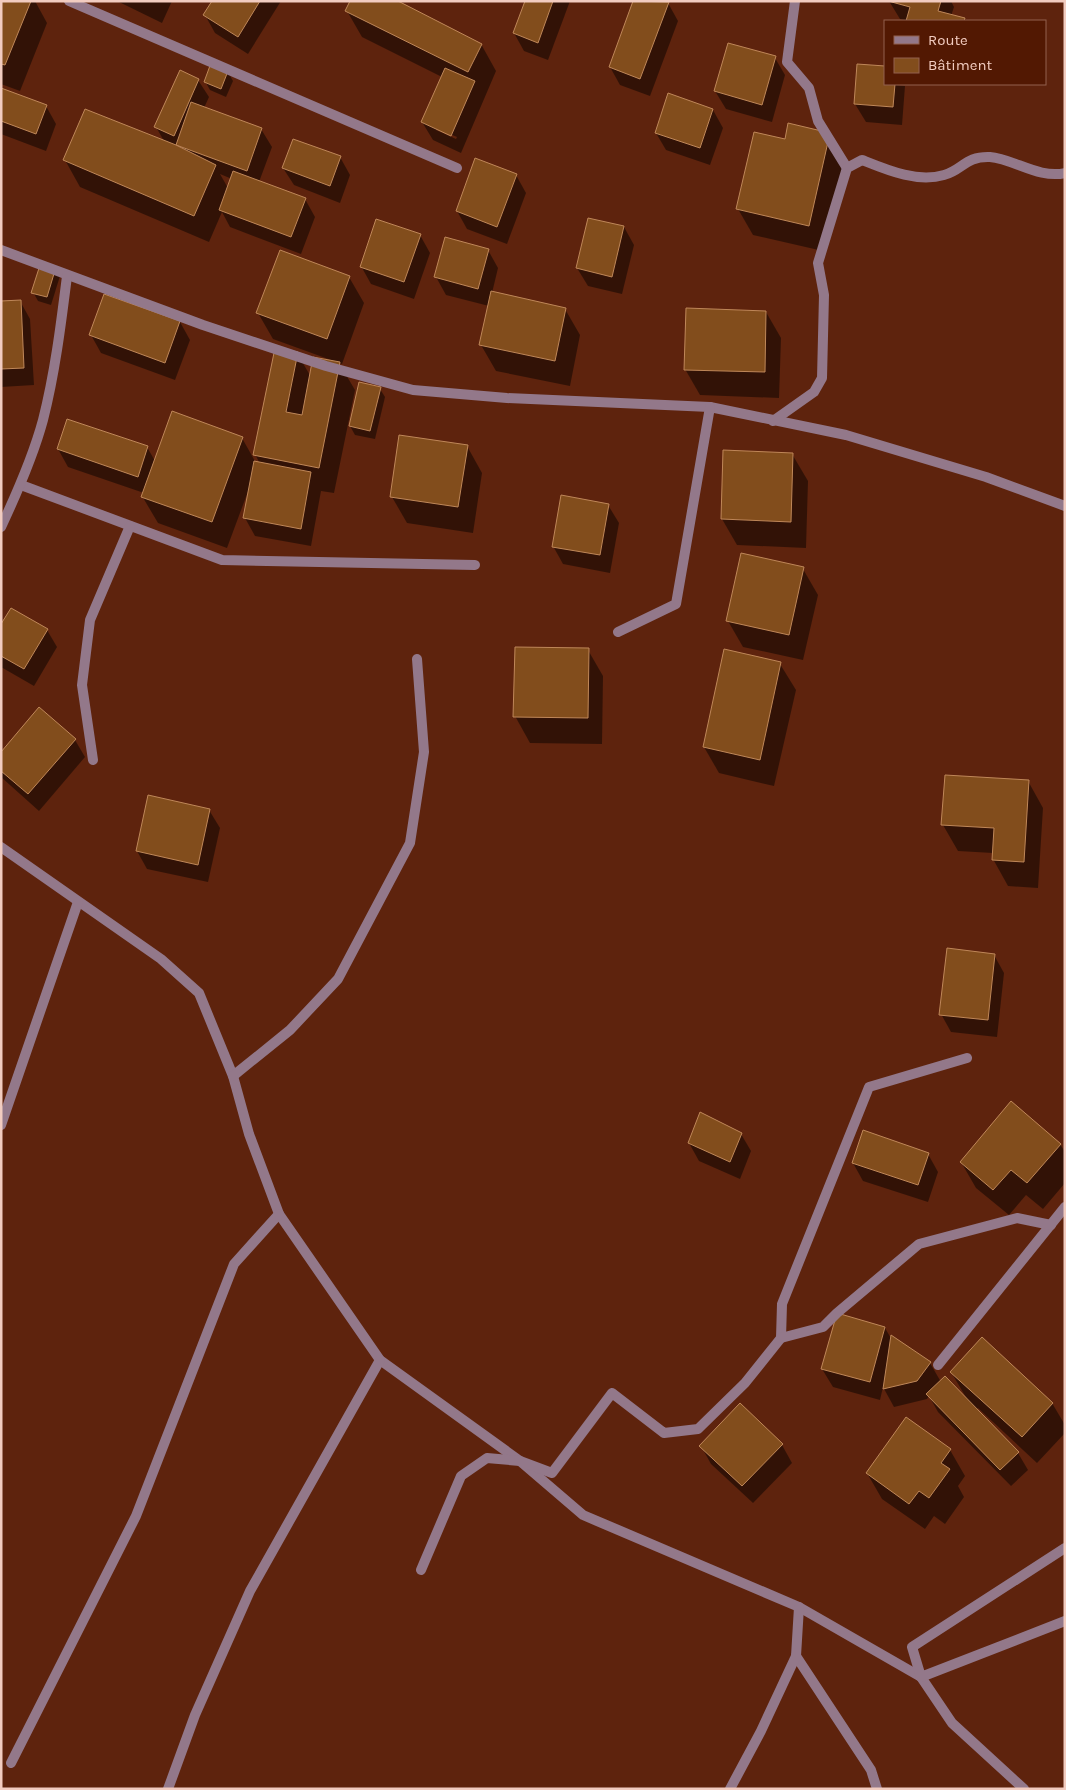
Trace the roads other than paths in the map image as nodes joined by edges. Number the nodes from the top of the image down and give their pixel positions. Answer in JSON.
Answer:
{"nodes":[{"id":1,"x":69,"y":1,"type":"edge"},
{"id":2,"x":795,"y":1,"type":"edge"},
{"id":3,"x":457,"y":168,"type":"dead end"},
{"id":4,"x":847,"y":168,"type":"junction"},
{"id":5,"x":1065,"y":172,"type":"edge"},
{"id":6,"x":1,"y":250,"type":"edge"},
{"id":7,"x":67,"y":276,"type":"junction"},
{"id":8,"x":710,"y":407,"type":"junction"},
{"id":9,"x":773,"y":421,"type":"junction"},
{"id":10,"x":21,"y":485,"type":"junction"},
{"id":11,"x":1065,"y":506,"type":"edge"},
{"id":12,"x":130,"y":526,"type":"junction"},
{"id":13,"x":1,"y":527,"type":"edge"},
{"id":14,"x":475,"y":565,"type":"dead end"},
{"id":15,"x":618,"y":632,"type":"dead end"},
{"id":16,"x":417,"y":659,"type":"dead end"},
{"id":17,"x":93,"y":760,"type":"dead end"},
{"id":18,"x":1,"y":847,"type":"edge"},
{"id":19,"x":78,"y":902,"type":"junction"},
{"id":20,"x":967,"y":1058,"type":"dead end"},
{"id":21,"x":233,"y":1076,"type":"junction"},
{"id":22,"x":1,"y":1125,"type":"edge"},
{"id":23,"x":1065,"y":1207,"type":"edge"},
{"id":24,"x":279,"y":1214,"type":"junction"},
{"id":25,"x":1051,"y":1225,"type":"junction"},
{"id":26,"x":781,"y":1338,"type":"junction"},
{"id":27,"x":380,"y":1360,"type":"junction"},
{"id":28,"x":938,"y":1365,"type":"dead end"},
{"id":29,"x":520,"y":1461,"type":"junction"},
{"id":30,"x":1065,"y":1548,"type":"edge"},
{"id":31,"x":421,"y":1570,"type":"dead end"},
{"id":32,"x":799,"y":1606,"type":"junction"},
{"id":33,"x":1065,"y":1621,"type":"edge"},
{"id":34,"x":796,"y":1656,"type":"junction"},
{"id":35,"x":921,"y":1677,"type":"junction"},
{"id":36,"x":11,"y":1763,"type":"dead end"},
{"id":37,"x":168,"y":1789,"type":"edge"},
{"id":38,"x":730,"y":1789,"type":"edge"},
{"id":39,"x":877,"y":1789,"type":"edge"},
{"id":40,"x":1024,"y":1789,"type":"edge"}],
"edges":[{"from":1,"to":3,"type":"street"},
{"from":2,"to":4,"type":"street"},
{"from":4,"to":5,"type":"street"},
{"from":4,"to":9,"type":"street"},
{"from":6,"to":7,"type":"street"},
{"from":7,"to":8,"type":"street"},
{"from":7,"to":10,"type":"street"},
{"from":8,"to":9,"type":"street"},
{"from":8,"to":15,"type":"street"},
{"from":9,"to":11,"type":"street"},
{"from":10,"to":12,"type":"street"},
{"from":10,"to":13,"type":"street"},
{"from":12,"to":14,"type":"street"},
{"from":12,"to":17,"type":"street"},
{"from":16,"to":21,"type":"street"},
{"from":18,"to":19,"type":"street"},
{"from":19,"to":21,"type":"street"},
{"from":19,"to":22,"type":"street"},
{"from":20,"to":26,"type":"street"},
{"from":21,"to":24,"type":"street"},
{"from":23,"to":25,"type":"street"},
{"from":24,"to":27,"type":"street"},
{"from":24,"to":36,"type":"street"},
{"from":25,"to":26,"type":"street"},
{"from":25,"to":28,"type":"street"},
{"from":26,"to":29,"type":"street"},
{"from":27,"to":29,"type":"street"},
{"from":27,"to":37,"type":"street"},
{"from":29,"to":31,"type":"street"},
{"from":29,"to":32,"type":"street"},
{"from":30,"to":35,"type":"street"},
{"from":32,"to":34,"type":"street"},
{"from":32,"to":35,"type":"street"},
{"from":33,"to":35,"type":"street"},
{"from":34,"to":38,"type":"street"},
{"from":34,"to":39,"type":"street"},
{"from":35,"to":40,"type":"street"}]}
